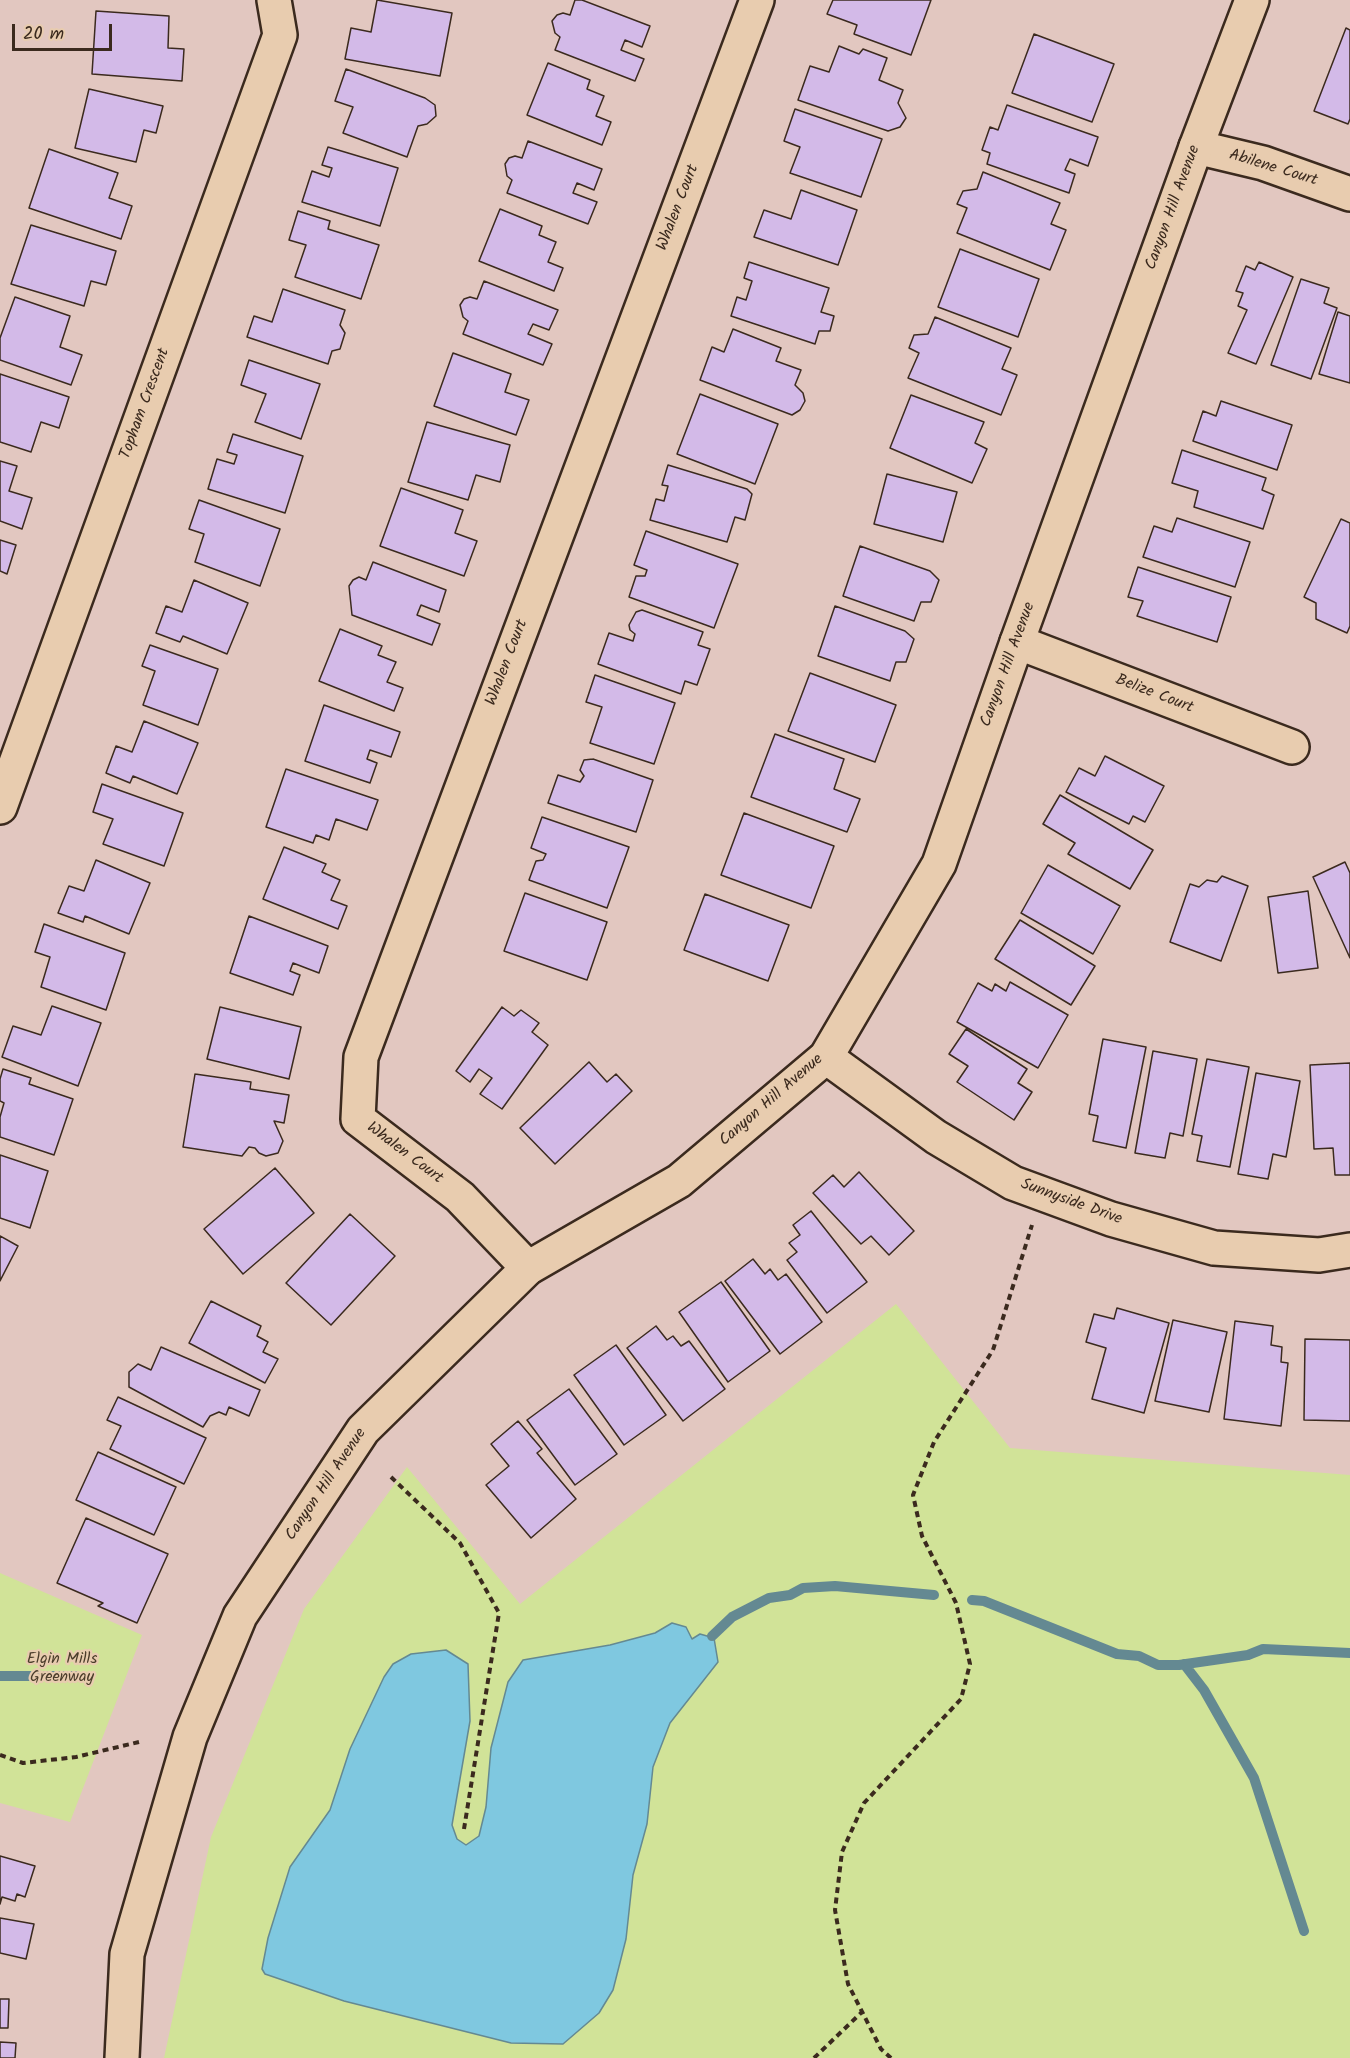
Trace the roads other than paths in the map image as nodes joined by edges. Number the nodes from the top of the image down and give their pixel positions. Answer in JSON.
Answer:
{"nodes":[{"id":1,"x":274,"y":0,"type":"edge"},
{"id":2,"x":758,"y":0,"type":"edge"},
{"id":3,"x":1252,"y":0,"type":"edge"},
{"id":4,"x":1196,"y":147,"type":"junction"},
{"id":5,"x":1350,"y":194,"type":"edge"},
{"id":6,"x":1017,"y":642,"type":"junction"},
{"id":7,"x":1292,"y":747,"type":"dead end"},
{"id":8,"x":0,"y":807,"type":"edge"},
{"id":9,"x":826,"y":1057,"type":"junction"},
{"id":10,"x":1350,"y":1250,"type":"edge"},
{"id":11,"x":528,"y":1268,"type":"junction"},
{"id":12,"x":122,"y":2058,"type":"edge"}],
"edges":[{"from":1,"to":8,"type":"street","name":"Topham Crescent"},
{"from":2,"to":11,"type":"street","name":"Whalen Court"},
{"from":3,"to":4,"type":"street","name":"Canyon Hill Avenue"},
{"from":4,"to":5,"type":"street","name":"Abilene Court"},
{"from":4,"to":6,"type":"street","name":"Canyon Hill Avenue"},
{"from":6,"to":7,"type":"street","name":"Belize Court"},
{"from":6,"to":9,"type":"street","name":"Canyon Hill Avenue"},
{"from":9,"to":10,"type":"street","name":"Sunnyside Drive"},
{"from":9,"to":11,"type":"street","name":"Canyon Hill Avenue"},
{"from":11,"to":12,"type":"street","name":"Canyon Hill Avenue"}]}
